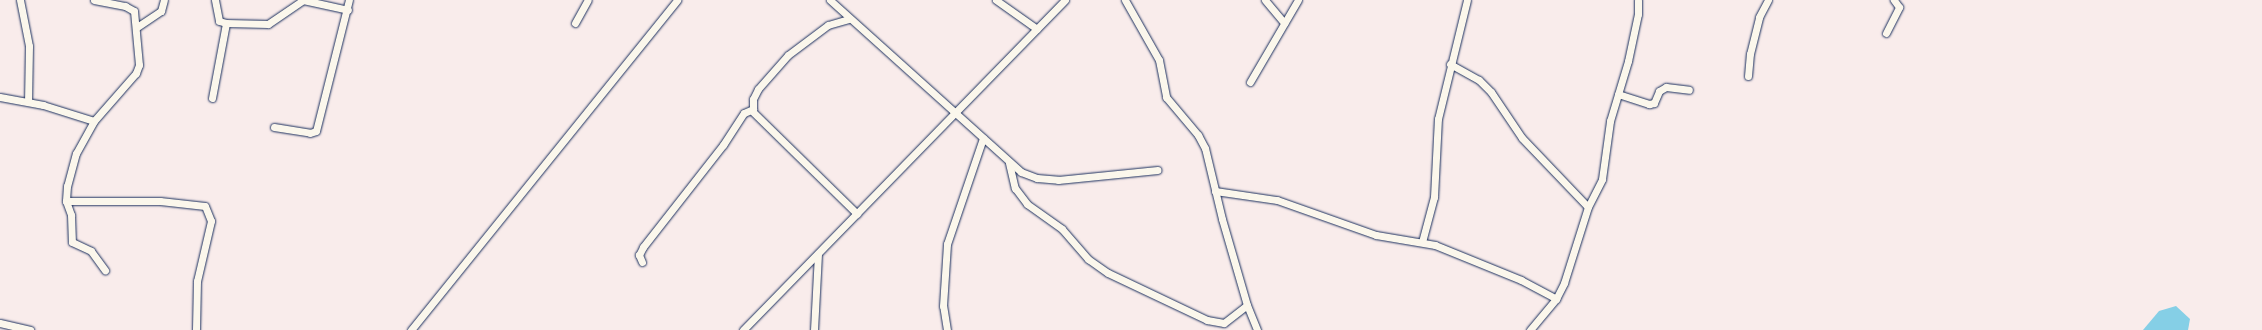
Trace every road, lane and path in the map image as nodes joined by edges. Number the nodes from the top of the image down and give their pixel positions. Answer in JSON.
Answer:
{"nodes":[{"id":1,"x":20,"y":0,"type":"edge"},
{"id":2,"x":94,"y":0,"type":"edge"},
{"id":3,"x":164,"y":0,"type":"edge"},
{"id":4,"x":215,"y":0,"type":"edge"},
{"id":5,"x":349,"y":0,"type":"edge"},
{"id":6,"x":588,"y":0,"type":"edge"},
{"id":7,"x":677,"y":0,"type":"edge"},
{"id":8,"x":830,"y":0,"type":"edge"},
{"id":9,"x":996,"y":0,"type":"edge"},
{"id":10,"x":1065,"y":0,"type":"edge"},
{"id":11,"x":1125,"y":0,"type":"edge"},
{"id":12,"x":1265,"y":0,"type":"edge"},
{"id":13,"x":1298,"y":0,"type":"edge"},
{"id":14,"x":1468,"y":0,"type":"edge"},
{"id":15,"x":1638,"y":0,"type":"edge"},
{"id":16,"x":1768,"y":0,"type":"edge"},
{"id":17,"x":1894,"y":0,"type":"edge"},
{"id":18,"x":348,"y":10,"type":"junction"},
{"id":19,"x":849,"y":19,"type":"junction"},
{"id":20,"x":226,"y":23,"type":"junction"},
{"id":21,"x":575,"y":23,"type":"dead end"},
{"id":22,"x":1284,"y":23,"type":"junction"},
{"id":23,"x":137,"y":26,"type":"junction"},
{"id":24,"x":1038,"y":29,"type":"junction"},
{"id":25,"x":1886,"y":33,"type":"dead end"},
{"id":26,"x":1450,"y":64,"type":"junction"},
{"id":27,"x":1748,"y":76,"type":"dead end"},
{"id":28,"x":1250,"y":82,"type":"dead end"},
{"id":29,"x":1689,"y":90,"type":"dead end"},
{"id":30,"x":1618,"y":94,"type":"junction"},
{"id":31,"x":0,"y":97,"type":"edge"},
{"id":32,"x":212,"y":98,"type":"dead end"},
{"id":33,"x":28,"y":101,"type":"junction"},
{"id":34,"x":752,"y":111,"type":"junction"},
{"id":35,"x":957,"y":112,"type":"junction"},
{"id":36,"x":94,"y":120,"type":"junction"},
{"id":37,"x":274,"y":127,"type":"dead end"},
{"id":38,"x":983,"y":138,"type":"junction"},
{"id":39,"x":1009,"y":163,"type":"junction"},
{"id":40,"x":1157,"y":170,"type":"dead end"},
{"id":41,"x":1215,"y":191,"type":"junction"},
{"id":42,"x":66,"y":201,"type":"junction"},
{"id":43,"x":1588,"y":207,"type":"junction"},
{"id":44,"x":857,"y":214,"type":"junction"},
{"id":45,"x":1422,"y":242,"type":"junction"},
{"id":46,"x":818,"y":254,"type":"junction"},
{"id":47,"x":642,"y":262,"type":"dead end"},
{"id":48,"x":105,"y":270,"type":"dead end"},
{"id":49,"x":1556,"y":299,"type":"junction"},
{"id":50,"x":1246,"y":305,"type":"junction"},
{"id":51,"x":0,"y":323,"type":"edge"},
{"id":52,"x":30,"y":330,"type":"edge"},
{"id":53,"x":196,"y":330,"type":"edge"},
{"id":54,"x":411,"y":330,"type":"edge"},
{"id":55,"x":743,"y":330,"type":"edge"},
{"id":56,"x":814,"y":330,"type":"edge"},
{"id":57,"x":946,"y":330,"type":"edge"},
{"id":58,"x":1257,"y":330,"type":"edge"},
{"id":59,"x":1530,"y":330,"type":"edge"}],
"edges":[{"from":1,"to":33,"type":"street"},
{"from":2,"to":23,"type":"street"},
{"from":3,"to":23,"type":"street"},
{"from":4,"to":20,"type":"street"},
{"from":5,"to":18,"type":"street"},
{"from":6,"to":21,"type":"street"},
{"from":7,"to":54,"type":"street"},
{"from":8,"to":19,"type":"street"},
{"from":9,"to":24,"type":"street"},
{"from":10,"to":24,"type":"street"},
{"from":11,"to":41,"type":"street"},
{"from":12,"to":22,"type":"street"},
{"from":13,"to":22,"type":"street"},
{"from":14,"to":26,"type":"street"},
{"from":15,"to":30,"type":"street"},
{"from":16,"to":27,"type":"street"},
{"from":17,"to":25,"type":"street"},
{"from":18,"to":20,"type":"street"},
{"from":18,"to":37,"type":"street"},
{"from":19,"to":34,"type":"street"},
{"from":19,"to":35,"type":"street"},
{"from":20,"to":32,"type":"street"},
{"from":22,"to":28,"type":"street"},
{"from":23,"to":36,"type":"street"},
{"from":24,"to":35,"type":"street"},
{"from":26,"to":43,"type":"street"},
{"from":26,"to":45,"type":"street"},
{"from":29,"to":30,"type":"street"},
{"from":30,"to":43,"type":"street"},
{"from":31,"to":33,"type":"street"},
{"from":33,"to":36,"type":"street"},
{"from":34,"to":44,"type":"street"},
{"from":34,"to":47,"type":"street"},
{"from":35,"to":38,"type":"street"},
{"from":35,"to":44,"type":"street"},
{"from":36,"to":42,"type":"street"},
{"from":38,"to":39,"type":"street"},
{"from":38,"to":57,"type":"street"},
{"from":39,"to":40,"type":"street"},
{"from":39,"to":50,"type":"street"},
{"from":41,"to":45,"type":"street"},
{"from":41,"to":50,"type":"street"},
{"from":42,"to":48,"type":"street"},
{"from":42,"to":53,"type":"street"},
{"from":43,"to":49,"type":"street"},
{"from":44,"to":46,"type":"street"},
{"from":45,"to":49,"type":"street"},
{"from":46,"to":55,"type":"street"},
{"from":46,"to":56,"type":"street"},
{"from":49,"to":59,"type":"street"},
{"from":50,"to":58,"type":"street"},
{"from":51,"to":52,"type":"street"}]}
